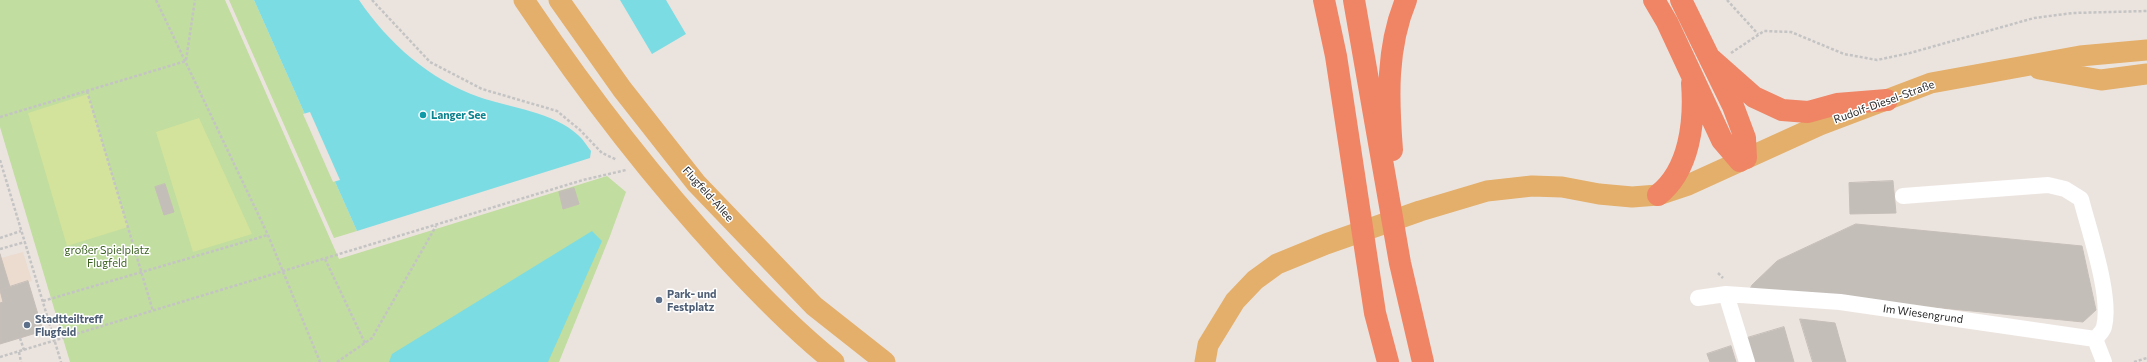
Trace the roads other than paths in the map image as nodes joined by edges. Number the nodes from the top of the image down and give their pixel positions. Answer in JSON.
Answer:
{"nodes":[{"id":1,"x":524,"y":0,"type":"edge"},
{"id":2,"x":559,"y":0,"type":"edge"},
{"id":3,"x":1324,"y":0,"type":"edge"},
{"id":4,"x":1354,"y":0,"type":"edge"},
{"id":5,"x":1406,"y":0,"type":"edge"},
{"id":6,"x":1654,"y":0,"type":"edge"},
{"id":7,"x":1681,"y":0,"type":"edge"},
{"id":8,"x":2147,"y":50,"type":"edge"},
{"id":9,"x":1720,"y":57,"type":"junction"},
{"id":10,"x":2006,"y":68,"type":"junction"},
{"id":11,"x":2147,"y":74,"type":"edge"},
{"id":12,"x":1692,"y":76,"type":"junction"},
{"id":13,"x":1887,"y":100,"type":"junction"},
{"id":14,"x":1743,"y":159,"type":"junction"},
{"id":15,"x":1658,"y":195,"type":"junction"},
{"id":16,"x":1903,"y":196,"type":"dead end"},
{"id":17,"x":1400,"y":263,"type":"junction"},
{"id":18,"x":1726,"y":294,"type":"junction"},
{"id":19,"x":1698,"y":298,"type":"dead end"},
{"id":20,"x":2095,"y":339,"type":"junction"},
{"id":21,"x":834,"y":362,"type":"edge"},
{"id":22,"x":885,"y":362,"type":"edge"},
{"id":23,"x":1205,"y":362,"type":"edge"},
{"id":24,"x":1388,"y":362,"type":"edge"},
{"id":25,"x":1423,"y":362,"type":"edge"},
{"id":26,"x":1747,"y":362,"type":"edge"},
{"id":27,"x":2104,"y":362,"type":"edge"}],
"edges":[{"from":1,"to":21,"type":"main road"},
{"from":2,"to":22,"type":"main road","name":"Flugfeld-Allee"},
{"from":3,"to":24,"type":"highway"},
{"from":4,"to":17,"type":"highway"},
{"from":5,"to":17,"type":"highway"},
{"from":6,"to":12,"type":"highway"},
{"from":7,"to":9,"type":"highway"},
{"from":8,"to":10,"type":"main road","name":"Rudolf-Diesel-Straße"},
{"from":9,"to":13,"type":"highway"},
{"from":9,"to":14,"type":"highway"},
{"from":10,"to":11,"type":"main road"},
{"from":10,"to":13,"type":"main road","name":"Rudolf-Diesel-Straße"},
{"from":12,"to":14,"type":"highway"},
{"from":12,"to":15,"type":"highway"},
{"from":13,"to":14,"type":"main road","name":"Rudolf-Diesel-Straße"},
{"from":14,"to":15,"type":"main road","name":"Rudolf-Diesel-Straße"},
{"from":15,"to":23,"type":"main road","name":"Rudolf-Diesel-Straße"},
{"from":16,"to":20,"type":"street"},
{"from":17,"to":25,"type":"highway"},
{"from":18,"to":19,"type":"street","name":"Im Wiesengrund"},
{"from":18,"to":20,"type":"street","name":"Im Wiesengrund"},
{"from":18,"to":26,"type":"street"},
{"from":20,"to":27,"type":"street"}]}
